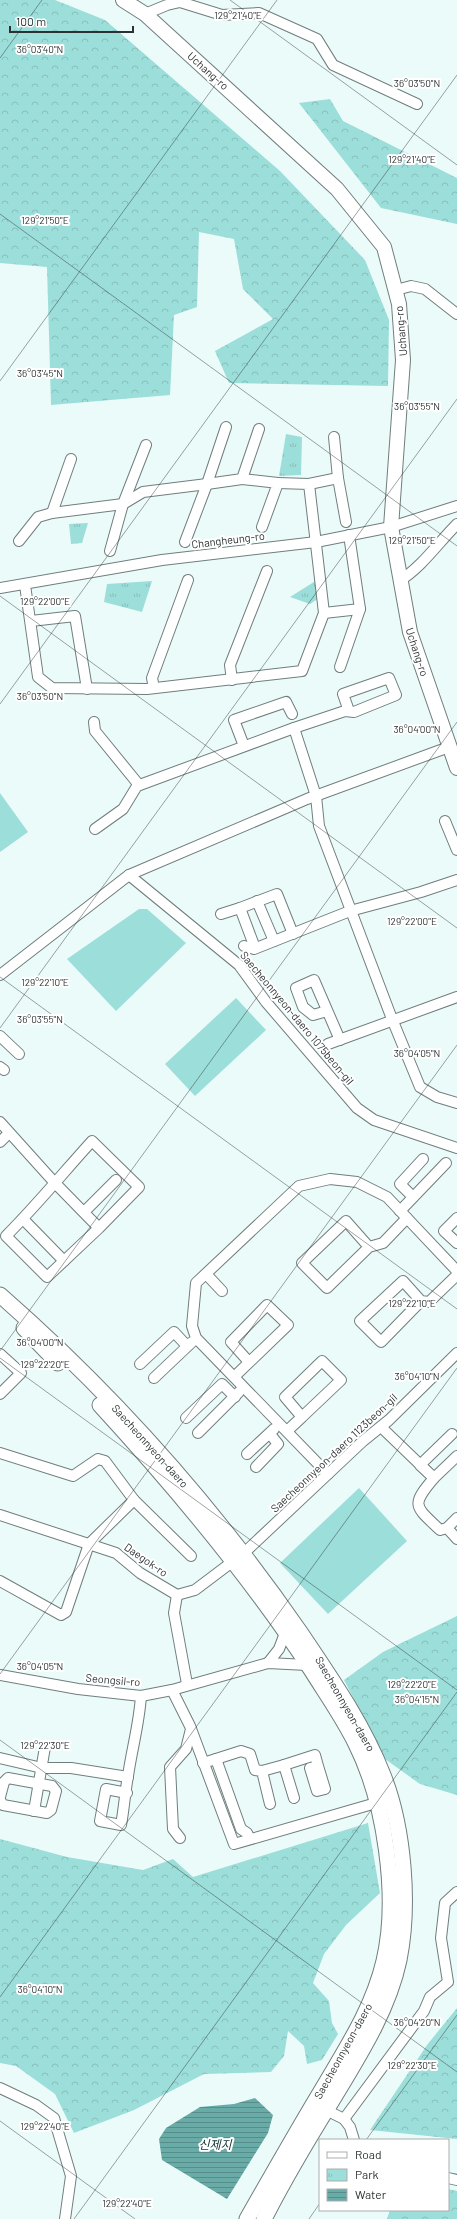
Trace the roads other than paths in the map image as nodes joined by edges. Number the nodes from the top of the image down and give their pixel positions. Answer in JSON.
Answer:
{"nodes":[{"id":1,"x":123,"y":0,"type":"edge"},
{"id":2,"x":146,"y":14,"type":"junction"},
{"id":3,"x":417,"y":104,"type":"dead end"},
{"id":4,"x":396,"y":290,"type":"junction"},
{"id":5,"x":457,"y":314,"type":"edge"},
{"id":6,"x":226,"y":427,"type":"dead end"},
{"id":7,"x":259,"y":429,"type":"dead end"},
{"id":8,"x":334,"y":437,"type":"dead end"},
{"id":9,"x":146,"y":445,"type":"dead end"},
{"id":10,"x":71,"y":459,"type":"dead end"},
{"id":11,"x":338,"y":478,"type":"junction"},
{"id":12,"x":242,"y":479,"type":"junction"},
{"id":13,"x":278,"y":483,"type":"junction"},
{"id":14,"x":207,"y":484,"type":"junction"},
{"id":15,"x":309,"y":484,"type":"junction"},
{"id":16,"x":123,"y":504,"type":"junction"},
{"id":17,"x":457,"y":506,"type":"edge"},
{"id":18,"x":52,"y":513,"type":"junction"},
{"id":19,"x":346,"y":522,"type":"dead end"},
{"id":20,"x":457,"y":524,"type":"edge"},
{"id":21,"x":262,"y":527,"type":"dead end"},
{"id":22,"x":391,"y":527,"type":"junction"},
{"id":23,"x":349,"y":535,"type":"junction"},
{"id":24,"x":20,"y":541,"type":"dead end"},
{"id":25,"x":185,"y":542,"type":"dead end"},
{"id":26,"x":316,"y":542,"type":"junction"},
{"id":27,"x":110,"y":551,"type":"dead end"},
{"id":28,"x":267,"y":571,"type":"dead end"},
{"id":29,"x":188,"y":580,"type":"dead end"},
{"id":30,"x":399,"y":581,"type":"junction"},
{"id":31,"x":25,"y":584,"type":"junction"},
{"id":32,"x":0,"y":588,"type":"edge"},
{"id":33,"x":360,"y":608,"type":"junction"},
{"id":34,"x":324,"y":613,"type":"junction"},
{"id":35,"x":31,"y":621,"type":"junction"},
{"id":36,"x":340,"y":667,"type":"dead end"},
{"id":37,"x":232,"y":680,"type":"junction"},
{"id":38,"x":154,"y":688,"type":"junction"},
{"id":39,"x":87,"y":689,"type":"junction"},
{"id":40,"x":349,"y":711,"type":"junction"},
{"id":41,"x":292,"y":714,"type":"dead end"},
{"id":42,"x":94,"y":722,"type":"dead end"},
{"id":43,"x":294,"y":728,"type":"junction"},
{"id":44,"x":244,"y":746,"type":"junction"},
{"id":45,"x":449,"y":747,"type":"junction"},
{"id":46,"x":457,"y":768,"type":"edge"},
{"id":47,"x":139,"y":786,"type":"junction"},
{"id":48,"x":316,"y":796,"type":"junction"},
{"id":49,"x":445,"y":821,"type":"dead end"},
{"id":50,"x":95,"y":829,"type":"dead end"},
{"id":51,"x":457,"y":850,"type":"edge"},
{"id":52,"x":129,"y":875,"type":"junction"},
{"id":53,"x":457,"y":880,"type":"edge"},
{"id":54,"x":257,"y":902,"type":"junction"},
{"id":55,"x":240,"y":908,"type":"junction"},
{"id":56,"x":350,"y":911,"type":"junction"},
{"id":57,"x":221,"y":914,"type":"dead end"},
{"id":58,"x":293,"y":934,"type":"junction"},
{"id":59,"x":274,"y":941,"type":"junction"},
{"id":60,"x":244,"y":946,"type":"dead end"},
{"id":61,"x":255,"y":948,"type":"junction"},
{"id":62,"x":0,"y":975,"type":"edge"},
{"id":63,"x":457,"y":997,"type":"edge"},
{"id":64,"x":327,"y":1011,"type":"dead end"},
{"id":65,"x":392,"y":1019,"type":"junction"},
{"id":66,"x":0,"y":1036,"type":"edge"},
{"id":67,"x":340,"y":1040,"type":"junction"},
{"id":68,"x":328,"y":1044,"type":"dead end"},
{"id":69,"x":19,"y":1054,"type":"dead end"},
{"id":70,"x":457,"y":1103,"type":"edge"},
{"id":71,"x":0,"y":1122,"type":"edge"},
{"id":72,"x":9,"y":1133,"type":"junction"},
{"id":73,"x":0,"y":1142,"type":"edge"},
{"id":74,"x":457,"y":1148,"type":"edge"},
{"id":75,"x":423,"y":1159,"type":"dead end"},
{"id":76,"x":446,"y":1163,"type":"dead end"},
{"id":77,"x":116,"y":1180,"type":"dead end"},
{"id":78,"x":54,"y":1182,"type":"junction"},
{"id":79,"x":413,"y":1197,"type":"junction"},
{"id":80,"x":84,"y":1212,"type":"junction"},
{"id":81,"x":403,"y":1214,"type":"junction"},
{"id":82,"x":457,"y":1218,"type":"edge"},
{"id":83,"x":22,"y":1219,"type":"junction"},
{"id":84,"x":99,"y":1228,"type":"junction"},
{"id":85,"x":456,"y":1241,"type":"edge"},
{"id":86,"x":369,"y":1247,"type":"junction"},
{"id":87,"x":64,"y":1260,"type":"junction"},
{"id":88,"x":456,"y":1269,"type":"edge"},
{"id":89,"x":206,"y":1274,"type":"junction"},
{"id":90,"x":222,"y":1291,"type":"dead end"},
{"id":91,"x":0,"y":1296,"type":"edge"},
{"id":92,"x":421,"y":1301,"type":"junction"},
{"id":93,"x":0,"y":1305,"type":"edge"},
{"id":94,"x":196,"y":1338,"type":"junction"},
{"id":95,"x":187,"y":1346,"type":"junction"},
{"id":96,"x":457,"y":1353,"type":"edge"},
{"id":97,"x":0,"y":1354,"type":"edge"},
{"id":98,"x":249,"y":1362,"type":"junction"},
{"id":99,"x":140,"y":1364,"type":"dead end"},
{"id":100,"x":235,"y":1376,"type":"junction"},
{"id":101,"x":154,"y":1378,"type":"dead end"},
{"id":102,"x":245,"y":1387,"type":"junction"},
{"id":103,"x":0,"y":1394,"type":"edge"},
{"id":104,"x":235,"y":1397,"type":"junction"},
{"id":105,"x":302,"y":1417,"type":"junction"},
{"id":106,"x":186,"y":1418,"type":"dead end"},
{"id":107,"x":283,"y":1427,"type":"junction"},
{"id":108,"x":381,"y":1427,"type":"junction"},
{"id":109,"x":198,"y":1433,"type":"dead end"},
{"id":110,"x":270,"y":1434,"type":"junction"},
{"id":111,"x":455,"y":1434,"type":"edge"},
{"id":112,"x":0,"y":1453,"type":"edge"},
{"id":113,"x":247,"y":1454,"type":"dead end"},
{"id":114,"x":457,"y":1456,"type":"edge"},
{"id":115,"x":420,"y":1465,"type":"junction"},
{"id":116,"x":256,"y":1467,"type":"dead end"},
{"id":117,"x":328,"y":1474,"type":"junction"},
{"id":118,"x":434,"y":1478,"type":"junction"},
{"id":119,"x":134,"y":1500,"type":"junction"},
{"id":120,"x":0,"y":1515,"type":"edge"},
{"id":121,"x":457,"y":1518,"type":"edge"},
{"id":122,"x":446,"y":1528,"type":"junction"},
{"id":123,"x":457,"y":1539,"type":"edge"},
{"id":124,"x":89,"y":1544,"type":"junction"},
{"id":125,"x":191,"y":1556,"type":"dead end"},
{"id":126,"x":239,"y":1557,"type":"junction"},
{"id":127,"x":0,"y":1581,"type":"edge"},
{"id":128,"x":177,"y":1596,"type":"junction"},
{"id":129,"x":289,"y":1627,"type":"junction"},
{"id":130,"x":268,"y":1663,"type":"junction"},
{"id":131,"x":307,"y":1665,"type":"junction"},
{"id":132,"x":0,"y":1675,"type":"edge"},
{"id":133,"x":187,"y":1684,"type":"junction"},
{"id":134,"x":172,"y":1690,"type":"junction"},
{"id":135,"x":141,"y":1696,"type":"junction"},
{"id":136,"x":190,"y":1728,"type":"junction"},
{"id":137,"x":45,"y":1747,"type":"dead end"},
{"id":138,"x":0,"y":1758,"type":"edge"},
{"id":139,"x":216,"y":1759,"type":"junction"},
{"id":140,"x":203,"y":1763,"type":"junction"},
{"id":141,"x":284,"y":1764,"type":"junction"},
{"id":142,"x":318,"y":1766,"type":"dead end"},
{"id":143,"x":42,"y":1768,"type":"junction"},
{"id":144,"x":262,"y":1771,"type":"junction"},
{"id":145,"x":128,"y":1777,"type":"junction"},
{"id":146,"x":38,"y":1784,"type":"junction"},
{"id":147,"x":127,"y":1793,"type":"dead end"},
{"id":148,"x":294,"y":1798,"type":"dead end"},
{"id":149,"x":0,"y":1799,"type":"edge"},
{"id":150,"x":376,"y":1803,"type":"junction"},
{"id":151,"x":270,"y":1804,"type":"dead end"},
{"id":152,"x":34,"y":1811,"type":"junction"},
{"id":153,"x":180,"y":1838,"type":"dead end"},
{"id":154,"x":250,"y":1840,"type":"junction"},
{"id":155,"x":457,"y":1892,"type":"edge"},
{"id":156,"x":342,"y":2069,"type":"junction"},
{"id":157,"x":0,"y":2088,"type":"edge"},
{"id":158,"x":326,"y":2110,"type":"junction"},
{"id":159,"x":344,"y":2120,"type":"junction"},
{"id":160,"x":354,"y":2139,"type":"edge"},
{"id":161,"x":290,"y":2159,"type":"junction"},
{"id":162,"x":66,"y":2219,"type":"edge"},
{"id":163,"x":247,"y":2219,"type":"edge"},
{"id":164,"x":264,"y":2219,"type":"edge"}],
"edges":[{"from":1,"to":2,"type":"main road","name":"Uchang-ro"},
{"from":2,"to":3,"type":"street"},
{"from":2,"to":4,"type":"main road","name":"Uchang-ro"},
{"from":4,"to":5,"type":"street"},
{"from":4,"to":22,"type":"main road","name":"Uchang-ro"},
{"from":6,"to":14,"type":"street"},
{"from":7,"to":12,"type":"street"},
{"from":8,"to":11,"type":"street"},
{"from":9,"to":16,"type":"street"},
{"from":10,"to":18,"type":"street"},
{"from":11,"to":15,"type":"street"},
{"from":11,"to":19,"type":"street"},
{"from":12,"to":13,"type":"street"},
{"from":12,"to":14,"type":"street"},
{"from":13,"to":15,"type":"street"},
{"from":13,"to":21,"type":"street"},
{"from":14,"to":16,"type":"street"},
{"from":14,"to":25,"type":"street"},
{"from":15,"to":26,"type":"street"},
{"from":16,"to":18,"type":"street"},
{"from":16,"to":27,"type":"street"},
{"from":17,"to":22,"type":"street","name":"Changheung-ro"},
{"from":18,"to":24,"type":"street"},
{"from":20,"to":30,"type":"street"},
{"from":22,"to":23,"type":"street","name":"Changheung-ro"},
{"from":22,"to":30,"type":"main road","name":"Uchang-ro"},
{"from":23,"to":26,"type":"street","name":"Changheung-ro"},
{"from":23,"to":33,"type":"street"},
{"from":26,"to":31,"type":"street","name":"Changheung-ro"},
{"from":26,"to":34,"type":"street"},
{"from":28,"to":37,"type":"street"},
{"from":29,"to":38,"type":"street"},
{"from":30,"to":45,"type":"main road","name":"Uchang-ro"},
{"from":31,"to":32,"type":"street","name":"Changheung-ro"},
{"from":31,"to":35,"type":"street"},
{"from":33,"to":34,"type":"street"},
{"from":33,"to":36,"type":"street"},
{"from":34,"to":37,"type":"street"},
{"from":35,"to":39,"type":"street"},
{"from":35,"to":39,"type":"street"},
{"from":37,"to":38,"type":"street"},
{"from":38,"to":39,"type":"street"},
{"from":40,"to":40,"type":"street"},
{"from":40,"to":43,"type":"street"},
{"from":41,"to":44,"type":"street"},
{"from":42,"to":47,"type":"street"},
{"from":43,"to":44,"type":"street"},
{"from":43,"to":48,"type":"street"},
{"from":44,"to":47,"type":"street"},
{"from":45,"to":46,"type":"main road","name":"Uchang-ro"},
{"from":45,"to":48,"type":"street"},
{"from":47,"to":50,"type":"street"},
{"from":48,"to":52,"type":"street"},
{"from":48,"to":56,"type":"street"},
{"from":49,"to":51,"type":"street"},
{"from":52,"to":62,"type":"street"},
{"from":52,"to":74,"type":"street","name":"Saecheonnyeon-daero 1075beon-gil"},
{"from":53,"to":56,"type":"street"},
{"from":54,"to":55,"type":"street"},
{"from":54,"to":58,"type":"street"},
{"from":54,"to":59,"type":"street"},
{"from":55,"to":57,"type":"street"},
{"from":55,"to":61,"type":"street"},
{"from":56,"to":58,"type":"street"},
{"from":56,"to":65,"type":"street"},
{"from":58,"to":59,"type":"street"},
{"from":59,"to":61,"type":"street"},
{"from":60,"to":61,"type":"street"},
{"from":63,"to":65,"type":"street"},
{"from":64,"to":67,"type":"street"},
{"from":65,"to":67,"type":"street"},
{"from":65,"to":70,"type":"street"},
{"from":66,"to":69,"type":"street"},
{"from":67,"to":68,"type":"street"},
{"from":71,"to":72,"type":"street"},
{"from":72,"to":73,"type":"street"},
{"from":72,"to":78,"type":"street"},
{"from":75,"to":79,"type":"street"},
{"from":76,"to":79,"type":"street"},
{"from":77,"to":80,"type":"street"},
{"from":78,"to":80,"type":"street"},
{"from":78,"to":83,"type":"street"},
{"from":78,"to":84,"type":"street"},
{"from":79,"to":81,"type":"street"},
{"from":80,"to":84,"type":"street"},
{"from":81,"to":86,"type":"street"},
{"from":81,"to":88,"type":"street"},
{"from":81,"to":89,"type":"street"},
{"from":82,"to":85,"type":"street"},
{"from":83,"to":87,"type":"street"},
{"from":83,"to":87,"type":"street"},
{"from":84,"to":87,"type":"street"},
{"from":86,"to":86,"type":"street"},
{"from":88,"to":92,"type":"street"},
{"from":89,"to":90,"type":"street"},
{"from":89,"to":94,"type":"street"},
{"from":91,"to":126,"type":"main road","name":"Saecheonnyeon-daero"},
{"from":92,"to":92,"type":"street"},
{"from":93,"to":126,"type":"main road","name":"Saecheonnyeon-daero"},
{"from":94,"to":95,"type":"street"},
{"from":94,"to":100,"type":"street"},
{"from":95,"to":99,"type":"street"},
{"from":95,"to":101,"type":"street"},
{"from":96,"to":108,"type":"street","name":"Saecheonnyeon-daero 1123beon-gil"},
{"from":97,"to":103,"type":"street"},
{"from":98,"to":98,"type":"street"},
{"from":98,"to":100,"type":"street"},
{"from":100,"to":102,"type":"street"},
{"from":102,"to":104,"type":"street"},
{"from":102,"to":107,"type":"street"},
{"from":104,"to":106,"type":"street"},
{"from":104,"to":109,"type":"street"},
{"from":105,"to":105,"type":"street"},
{"from":105,"to":107,"type":"street"},
{"from":107,"to":110,"type":"street"},
{"from":107,"to":117,"type":"street"},
{"from":108,"to":115,"type":"street"},
{"from":108,"to":117,"type":"street","name":"Saecheonnyeon-daero 1123beon-gil"},
{"from":110,"to":113,"type":"street"},
{"from":110,"to":116,"type":"street"},
{"from":111,"to":115,"type":"street"},
{"from":112,"to":119,"type":"street"},
{"from":114,"to":118,"type":"street"},
{"from":115,"to":118,"type":"street"},
{"from":117,"to":126,"type":"street","name":"Saecheonnyeon-daero 1123beon-gil"},
{"from":118,"to":122,"type":"street"},
{"from":119,"to":124,"type":"street"},
{"from":119,"to":125,"type":"street"},
{"from":120,"to":124,"type":"street","name":"Daegok-ro"},
{"from":121,"to":122,"type":"street"},
{"from":122,"to":123,"type":"street"},
{"from":124,"to":127,"type":"street"},
{"from":124,"to":128,"type":"street","name":"Daegok-ro"},
{"from":126,"to":128,"type":"street"},
{"from":126,"to":129,"type":"main road","name":"Saecheonnyeon-daero"},
{"from":128,"to":133,"type":"street"},
{"from":129,"to":130,"type":"street"},
{"from":129,"to":131,"type":"main road","name":"Saecheonnyeon-daero"},
{"from":129,"to":156,"type":"main road","name":"Saecheonnyeon-daero"},
{"from":130,"to":131,"type":"street","name":"Seongsil-ro"},
{"from":130,"to":133,"type":"street","name":"Seongsil-ro"},
{"from":131,"to":150,"type":"main road","name":"Saecheonnyeon-daero"},
{"from":132,"to":135,"type":"street","name":"Seongsil-ro"},
{"from":133,"to":134,"type":"street","name":"Seongsil-ro"},
{"from":134,"to":135,"type":"street","name":"Seongsil-ro"},
{"from":134,"to":136,"type":"street"},
{"from":135,"to":145,"type":"street"},
{"from":136,"to":140,"type":"street"},
{"from":136,"to":153,"type":"street"},
{"from":137,"to":143,"type":"street"},
{"from":138,"to":143,"type":"street"},
{"from":139,"to":140,"type":"street"},
{"from":139,"to":144,"type":"street"},
{"from":139,"to":154,"type":"street"},
{"from":140,"to":154,"type":"street"},
{"from":141,"to":142,"type":"street"},
{"from":141,"to":144,"type":"street"},
{"from":141,"to":148,"type":"street"},
{"from":143,"to":145,"type":"street"},
{"from":143,"to":146,"type":"street"},
{"from":144,"to":151,"type":"street"},
{"from":145,"to":147,"type":"street"},
{"from":146,"to":149,"type":"street"},
{"from":146,"to":152,"type":"street"},
{"from":146,"to":152,"type":"street"},
{"from":149,"to":152,"type":"street"},
{"from":150,"to":154,"type":"street"},
{"from":150,"to":156,"type":"main road","name":"Saecheonnyeon-daero"},
{"from":155,"to":159,"type":"street"},
{"from":156,"to":158,"type":"main road","name":"Saecheonnyeon-daero"},
{"from":156,"to":161,"type":"main road","name":"Saecheonnyeon-daero"},
{"from":157,"to":162,"type":"street"},
{"from":158,"to":159,"type":"street"},
{"from":158,"to":161,"type":"main road","name":"Saecheonnyeon-daero"},
{"from":159,"to":160,"type":"street"},
{"from":161,"to":163,"type":"main road","name":"Saecheonnyeon-daero"},
{"from":161,"to":164,"type":"main road","name":"Saecheonnyeon-daero"}]}
